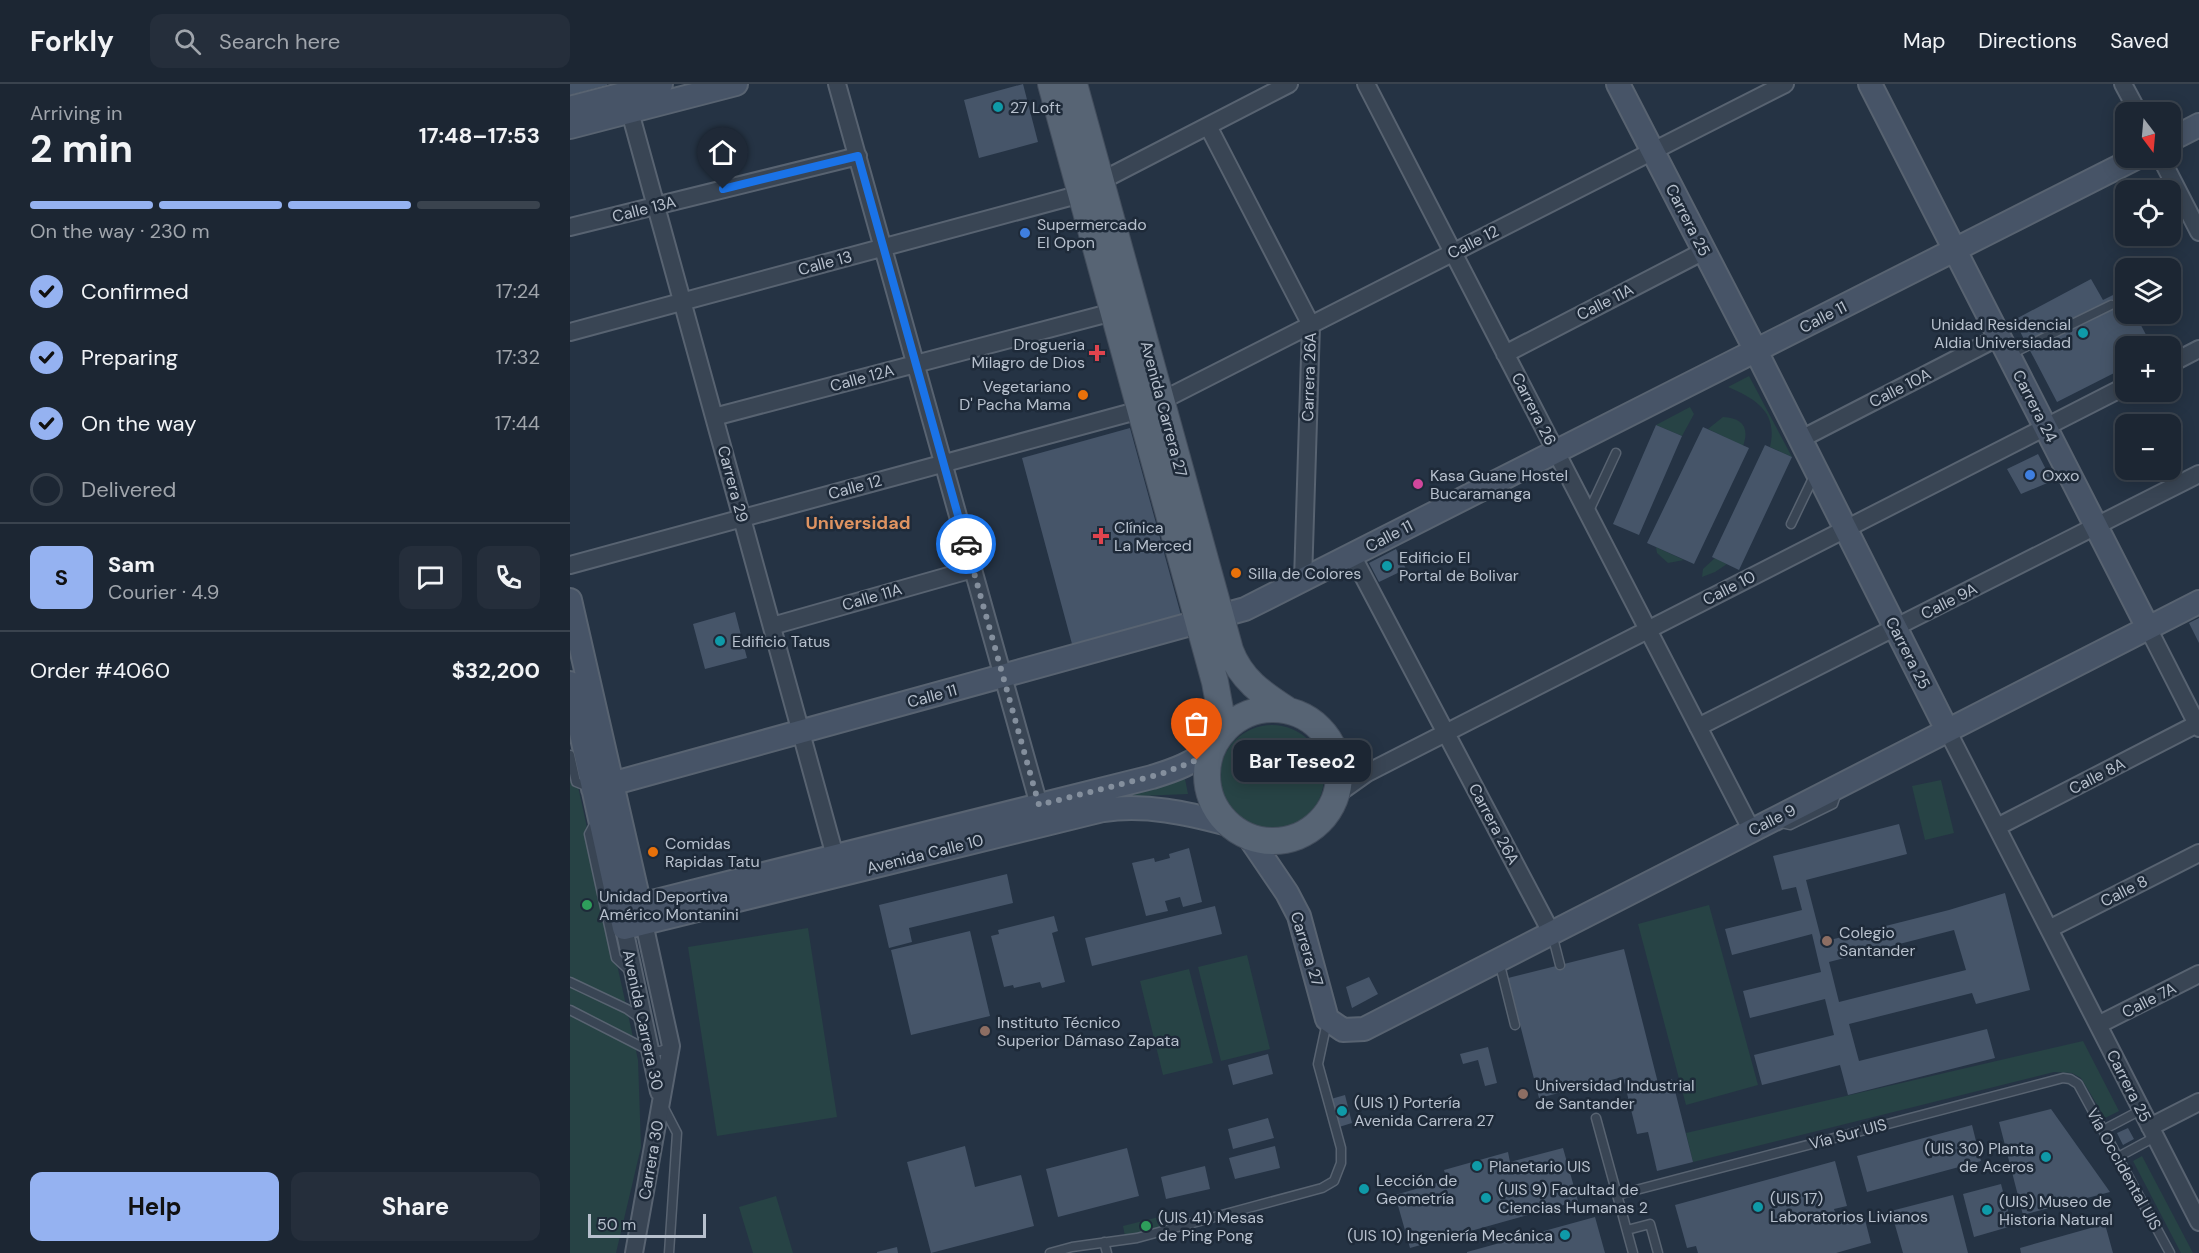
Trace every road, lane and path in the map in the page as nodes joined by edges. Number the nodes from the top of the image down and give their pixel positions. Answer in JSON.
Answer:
{"nodes":[{"id":1,"x":661,"y":84,"type":"edge"},
{"id":2,"x":736,"y":84,"type":"edge"},
{"id":3,"x":837,"y":84,"type":"edge"},
{"id":4,"x":1051,"y":84,"type":"edge"},
{"id":5,"x":1074,"y":84,"type":"edge"},
{"id":6,"x":1289,"y":84,"type":"edge"},
{"id":7,"x":1366,"y":84,"type":"edge"},
{"id":8,"x":1618,"y":84,"type":"edge"},
{"id":9,"x":1785,"y":84,"type":"edge"},
{"id":10,"x":1870,"y":84,"type":"edge"},
{"id":11,"x":2123,"y":84,"type":"edge"},
{"id":12,"x":2133,"y":102,"type":"edge"},
{"id":13,"x":570,"y":108,"type":"edge"},
{"id":14,"x":630,"y":112,"type":"junction"},
{"id":15,"x":2199,"y":125,"type":"edge"},
{"id":16,"x":1208,"y":126,"type":"junction"},
{"id":17,"x":570,"y":128,"type":"edge"},
{"id":18,"x":2181,"y":134,"type":"edge"},
{"id":19,"x":1652,"y":151,"type":"junction"},
{"id":20,"x":858,"y":156,"type":"junction"},
{"id":21,"x":2116,"y":168,"type":"edge"},
{"id":22,"x":2166,"y":168,"type":"edge"},
{"id":23,"x":1091,"y":188,"type":"junction"},
{"id":24,"x":656,"y":206,"type":"junction"},
{"id":25,"x":570,"y":227,"type":"edge"},
{"id":26,"x":2199,"y":232,"type":"edge"},
{"id":27,"x":883,"y":247,"type":"junction"},
{"id":28,"x":1954,"y":250,"type":"junction"},
{"id":29,"x":1704,"y":251,"type":"junction"},
{"id":30,"x":1453,"y":253,"type":"junction"},
{"id":31,"x":683,"y":302,"type":"junction"},
{"id":32,"x":2112,"y":305,"type":"dead end"},
{"id":33,"x":1113,"y":312,"type":"junction"},
{"id":34,"x":1311,"y":325,"type":"junction"},
{"id":35,"x":570,"y":332,"type":"edge"},
{"id":36,"x":2004,"y":346,"type":"junction"},
{"id":37,"x":2199,"y":349,"type":"edge"},
{"id":38,"x":1756,"y":351,"type":"junction"},
{"id":39,"x":1505,"y":354,"type":"junction"},
{"id":40,"x":2181,"y":358,"type":"edge"},
{"id":41,"x":916,"y":364,"type":"junction"},
{"id":42,"x":2115,"y":392,"type":"edge"},
{"id":43,"x":1151,"y":405,"type":"junction"},
{"id":44,"x":714,"y":417,"type":"junction"},
{"id":45,"x":2045,"y":427,"type":"junction"},
{"id":46,"x":1801,"y":439,"type":"junction"},
{"id":47,"x":1556,"y":452,"type":"junction"},
{"id":48,"x":1616,"y":453,"type":"dead end"},
{"id":49,"x":943,"y":463,"type":"junction"},
{"id":50,"x":1816,"y":471,"type":"junction"},
{"id":51,"x":2199,"y":474,"type":"edge"},
{"id":52,"x":1588,"y":513,"type":"junction"},
{"id":53,"x":742,"y":518,"type":"junction"},
{"id":54,"x":1791,"y":524,"type":"dead end"},
{"id":55,"x":2096,"y":527,"type":"junction"},
{"id":56,"x":1845,"y":529,"type":"junction"},
{"id":57,"x":1352,"y":555,"type":"junction"},
{"id":58,"x":570,"y":565,"type":"edge"},
{"id":59,"x":973,"y":569,"type":"junction"},
{"id":60,"x":1303,"y":580,"type":"junction"},
{"id":61,"x":570,"y":600,"type":"edge"},
{"id":62,"x":2199,"y":602,"type":"edge"},
{"id":63,"x":1209,"y":619,"type":"junction"},
{"id":64,"x":772,"y":626,"type":"junction"},
{"id":65,"x":1895,"y":628,"type":"junction"},
{"id":66,"x":2148,"y":628,"type":"junction"},
{"id":67,"x":1648,"y":630,"type":"junction"},
{"id":68,"x":1003,"y":676,"type":"junction"},
{"id":69,"x":570,"y":683,"type":"edge"},
{"id":70,"x":1289,"y":711,"type":"junction"},
{"id":71,"x":2198,"y":726,"type":"edge"},
{"id":72,"x":1698,"y":727,"type":"junction"},
{"id":73,"x":1947,"y":730,"type":"junction"},
{"id":74,"x":801,"y":732,"type":"junction"},
{"id":75,"x":1446,"y":732,"type":"junction"},
{"id":76,"x":1218,"y":739,"type":"junction"},
{"id":77,"x":570,"y":755,"type":"edge"},
{"id":78,"x":603,"y":787,"type":"junction"},
{"id":79,"x":1336,"y":795,"type":"junction"},
{"id":80,"x":1039,"y":805,"type":"junction"},
{"id":81,"x":599,"y":815,"type":"junction"},
{"id":82,"x":1761,"y":826,"type":"junction"},
{"id":83,"x":1996,"y":827,"type":"junction"},
{"id":84,"x":1238,"y":830,"type":"junction"},
{"id":85,"x":2199,"y":853,"type":"edge"},
{"id":86,"x":835,"y":856,"type":"junction"},
{"id":87,"x":632,"y":916,"type":"junction"},
{"id":88,"x":2049,"y":929,"type":"junction"},
{"id":89,"x":1552,"y":934,"type":"junction"},
{"id":90,"x":1499,"y":961,"type":"junction"},
{"id":91,"x":1560,"y":965,"type":"dead end"},
{"id":92,"x":634,"y":974,"type":"junction"},
{"id":93,"x":2199,"y":974,"type":"edge"},
{"id":94,"x":570,"y":982,"type":"edge"},
{"id":95,"x":570,"y":1010,"type":"edge"},
{"id":96,"x":644,"y":1021,"type":"junction"},
{"id":97,"x":1335,"y":1024,"type":"junction"},
{"id":98,"x":1515,"y":1025,"type":"dead end"},
{"id":99,"x":2098,"y":1025,"type":"junction"},
{"id":100,"x":671,"y":1046,"type":"junction"},
{"id":101,"x":650,"y":1051,"type":"junction"},
{"id":102,"x":2078,"y":1084,"type":"joint"},
{"id":103,"x":661,"y":1102,"type":"junction"},
{"id":104,"x":2199,"y":1102,"type":"edge"},
{"id":105,"x":2141,"y":1110,"type":"junction"},
{"id":106,"x":1596,"y":1118,"type":"dead end"},
{"id":107,"x":2103,"y":1131,"type":"junction"},
{"id":108,"x":2153,"y":1132,"type":"junction"},
{"id":109,"x":2118,"y":1157,"type":"junction"},
{"id":110,"x":1617,"y":1195,"type":"junction"},
{"id":111,"x":2199,"y":1222,"type":"edge"},
{"id":112,"x":1627,"y":1230,"type":"junction"},
{"id":113,"x":1104,"y":1242,"type":"junction"},
{"id":114,"x":634,"y":1253,"type":"edge"},
{"id":115,"x":669,"y":1253,"type":"edge"},
{"id":116,"x":1050,"y":1253,"type":"edge"},
{"id":117,"x":1107,"y":1253,"type":"edge"},
{"id":118,"x":1633,"y":1253,"type":"edge"},
{"id":119,"x":1658,"y":1253,"type":"edge"},
{"id":120,"x":2170,"y":1253,"type":"edge"}],
"edges":[{"from":1,"to":13,"type":"street"},
{"from":2,"to":14,"type":"street"},
{"from":3,"to":20,"type":"street"},
{"from":4,"to":23,"type":"main road","name":"Avenida Carrera 27"},
{"from":5,"to":23,"type":"main road","name":"Avenida Carrera 27"},
{"from":6,"to":16,"type":"street","name":"Calle 13"},
{"from":7,"to":30,"type":"street","name":"Carrera 26"},
{"from":8,"to":19,"type":"street","name":"Carrera 25"},
{"from":9,"to":19,"type":"street","name":"Calle 12"},
{"from":10,"to":28,"type":"street","name":"Carrera 24"},
{"from":11,"to":12,"type":"street"},
{"from":14,"to":17,"type":"street"},
{"from":14,"to":24,"type":"street","name":"Carrera 29"},
{"from":15,"to":18,"type":"street"},
{"from":16,"to":23,"type":"street","name":"Calle 13"},
{"from":16,"to":34,"type":"street","name":"Carrera 26A"},
{"from":19,"to":29,"type":"street","name":"Carrera 25"},
{"from":19,"to":30,"type":"street","name":"Calle 12"},
{"from":20,"to":24,"type":"street","name":"Calle 13A"},
{"from":20,"to":27,"type":"street"},
{"from":21,"to":28,"type":"street","name":"Calle 11"},
{"from":22,"to":26,"type":"street"},
{"from":23,"to":27,"type":"street","name":"Calle 13"},
{"from":23,"to":33,"type":"main road","name":"Avenida Carrera 27"},
{"from":23,"to":43,"type":"main road","name":"Avenida Carrera 27"},
{"from":24,"to":25,"type":"street","name":"Calle 13A"},
{"from":24,"to":31,"type":"street","name":"Carrera 29"},
{"from":27,"to":31,"type":"street","name":"Calle 13"},
{"from":27,"to":41,"type":"street"},
{"from":28,"to":36,"type":"street","name":"Carrera 24"},
{"from":28,"to":38,"type":"street","name":"Calle 11"},
{"from":29,"to":38,"type":"street","name":"Carrera 25"},
{"from":29,"to":39,"type":"street","name":"Calle 11A"},
{"from":30,"to":34,"type":"street","name":"Calle 12"},
{"from":30,"to":39,"type":"street","name":"Carrera 26"},
{"from":31,"to":35,"type":"street","name":"Calle 13"},
{"from":31,"to":44,"type":"street","name":"Carrera 29"},
{"from":32,"to":36,"type":"lane"},
{"from":33,"to":41,"type":"street","name":"Calle 12A"},
{"from":33,"to":43,"type":"main road","name":"Avenida Carrera 27"},
{"from":34,"to":43,"type":"street","name":"Calle 12"},
{"from":34,"to":60,"type":"street","name":"Carrera 26A"},
{"from":36,"to":45,"type":"street","name":"Carrera 24"},
{"from":36,"to":46,"type":"street","name":"Calle 10A"},
{"from":37,"to":40,"type":"street"},
{"from":38,"to":46,"type":"street","name":"Carrera 25"},
{"from":38,"to":47,"type":"street","name":"Calle 11"},
{"from":39,"to":47,"type":"street","name":"Carrera 26"},
{"from":41,"to":44,"type":"street","name":"Calle 12A"},
{"from":41,"to":49,"type":"street"},
{"from":42,"to":45,"type":"street","name":"Calle 10"},
{"from":43,"to":49,"type":"street","name":"Calle 12"},
{"from":43,"to":63,"type":"main road","name":"Avenida Carrera 27"},
{"from":44,"to":53,"type":"street","name":"Carrera 29"},
{"from":45,"to":55,"type":"street","name":"Carrera 24"},
{"from":45,"to":56,"type":"street","name":"Calle 10"},
{"from":46,"to":50,"type":"street","name":"Carrera 25"},
{"from":47,"to":52,"type":"street","name":"Carrera 26"},
{"from":47,"to":57,"type":"street","name":"Calle 11"},
{"from":48,"to":52,"type":"lane"},
{"from":49,"to":53,"type":"street","name":"Calle 12"},
{"from":49,"to":59,"type":"street"},
{"from":50,"to":54,"type":"lane"},
{"from":50,"to":56,"type":"street","name":"Carrera 25"},
{"from":51,"to":55,"type":"street","name":"Calle 9A"},
{"from":52,"to":67,"type":"street","name":"Carrera 26"},
{"from":53,"to":58,"type":"street","name":"Calle 12"},
{"from":53,"to":64,"type":"street","name":"Carrera 29"},
{"from":55,"to":65,"type":"street","name":"Calle 9A"},
{"from":55,"to":66,"type":"street","name":"Carrera 24"},
{"from":56,"to":65,"type":"street","name":"Carrera 25"},
{"from":56,"to":67,"type":"street","name":"Calle 10"},
{"from":57,"to":60,"type":"street","name":"Calle 11"},
{"from":57,"to":75,"type":"street","name":"Carrera 26A"},
{"from":59,"to":64,"type":"street","name":"Calle 11A"},
{"from":59,"to":68,"type":"street"},
{"from":60,"to":63,"type":"street","name":"Calle 11"},
{"from":61,"to":78,"type":"street","name":"Avenida Carrera 30"},
{"from":62,"to":66,"type":"street","name":"Calle 9"},
{"from":63,"to":68,"type":"street","name":"Calle 11"},
{"from":63,"to":70,"type":"main road","name":"Avenida Carrera 27"},
{"from":63,"to":76,"type":"main road","name":"Avenida Carrera 27"},
{"from":64,"to":74,"type":"street","name":"Carrera 29"},
{"from":65,"to":72,"type":"street","name":"Calle 9A"},
{"from":65,"to":73,"type":"street","name":"Carrera 25"},
{"from":66,"to":71,"type":"street","name":"Carrera 24"},
{"from":66,"to":73,"type":"street","name":"Calle 9"},
{"from":67,"to":72,"type":"street","name":"Carrera 26"},
{"from":67,"to":75,"type":"street","name":"Calle 10"},
{"from":68,"to":74,"type":"street","name":"Calle 11"},
{"from":68,"to":80,"type":"street"},
{"from":69,"to":78,"type":"street","name":"Avenida Carrera 30"},
{"from":70,"to":76,"type":"main road"},
{"from":70,"to":79,"type":"main road"},
{"from":71,"to":83,"type":"street","name":"Calle 8A"},
{"from":72,"to":82,"type":"street","name":"Carrera 26"},
{"from":73,"to":82,"type":"street","name":"Calle 9"},
{"from":73,"to":83,"type":"street","name":"Carrera 25"},
{"from":74,"to":78,"type":"street","name":"Calle 11"},
{"from":74,"to":86,"type":"street","name":"Carrera 29"},
{"from":75,"to":79,"type":"street","name":"Calle 10"},
{"from":75,"to":89,"type":"street","name":"Carrera 26A"},
{"from":76,"to":80,"type":"street","name":"Avenida Calle 10"},
{"from":76,"to":84,"type":"main road"},
{"from":77,"to":78,"type":"lane"},
{"from":78,"to":81,"type":"street","name":"Avenida Carrera 30"},
{"from":78,"to":87,"type":"street","name":"Avenida Carrera 30"},
{"from":79,"to":84,"type":"main road"},
{"from":80,"to":86,"type":"street","name":"Avenida Calle 10"},
{"from":81,"to":87,"type":"street","name":"Avenida Carrera 30"},
{"from":81,"to":92,"type":"lane"},
{"from":82,"to":89,"type":"street","name":"Calle 9"},
{"from":83,"to":88,"type":"street","name":"Carrera 25"},
{"from":84,"to":87,"type":"street","name":"Avenida Calle 10"},
{"from":84,"to":97,"type":"street","name":"Carrera 27"},
{"from":85,"to":88,"type":"street","name":"Calle 8"},
{"from":86,"to":87,"type":"street","name":"Avenida Calle 10"},
{"from":87,"to":92,"type":"street","name":"Avenida Carrera 30"},
{"from":87,"to":100,"type":"street","name":"Avenida Carrera 30"},
{"from":88,"to":99,"type":"street","name":"Carrera 25"},
{"from":89,"to":90,"type":"street","name":"Calle 9"},
{"from":89,"to":91,"type":"lane"},
{"from":90,"to":97,"type":"street","name":"Calle 9"},
{"from":90,"to":98,"type":"lane"},
{"from":92,"to":96,"type":"street","name":"Avenida Carrera 30"},
{"from":93,"to":99,"type":"street","name":"Calle 7A"},
{"from":94,"to":96,"type":"lane"},
{"from":95,"to":101,"type":"lane"},
{"from":96,"to":101,"type":"street","name":"Avenida Carrera 30"},
{"from":97,"to":113,"type":"lane"},
{"from":99,"to":105,"type":"street","name":"Carrera 25"},
{"from":100,"to":101,"type":"lane"},
{"from":100,"to":103,"type":"street","name":"Avenida Carrera 30"},
{"from":101,"to":103,"type":"street","name":"Avenida Carrera 30"},
{"from":102,"to":107,"type":"lane","name":"Vía Occidental UIS"},
{"from":102,"to":110,"type":"lane","name":"Vía Sur UIS"},
{"from":103,"to":114,"type":"street","name":"Carrera 30"},
{"from":103,"to":115,"type":"lane"},
{"from":104,"to":108,"type":"street"},
{"from":105,"to":107,"type":"lane"},
{"from":105,"to":108,"type":"street","name":"Carrera 25"},
{"from":106,"to":110,"type":"lane"},
{"from":107,"to":109,"type":"lane","name":"Vía Occidental UIS"},
{"from":108,"to":109,"type":"lane"},
{"from":108,"to":111,"type":"street","name":"Carrera 25"},
{"from":109,"to":120,"type":"lane","name":"Vía Occidental UIS"},
{"from":110,"to":112,"type":"lane"},
{"from":112,"to":118,"type":"lane"},
{"from":112,"to":119,"type":"lane"},
{"from":113,"to":116,"type":"lane"},
{"from":113,"to":117,"type":"lane"}]}
